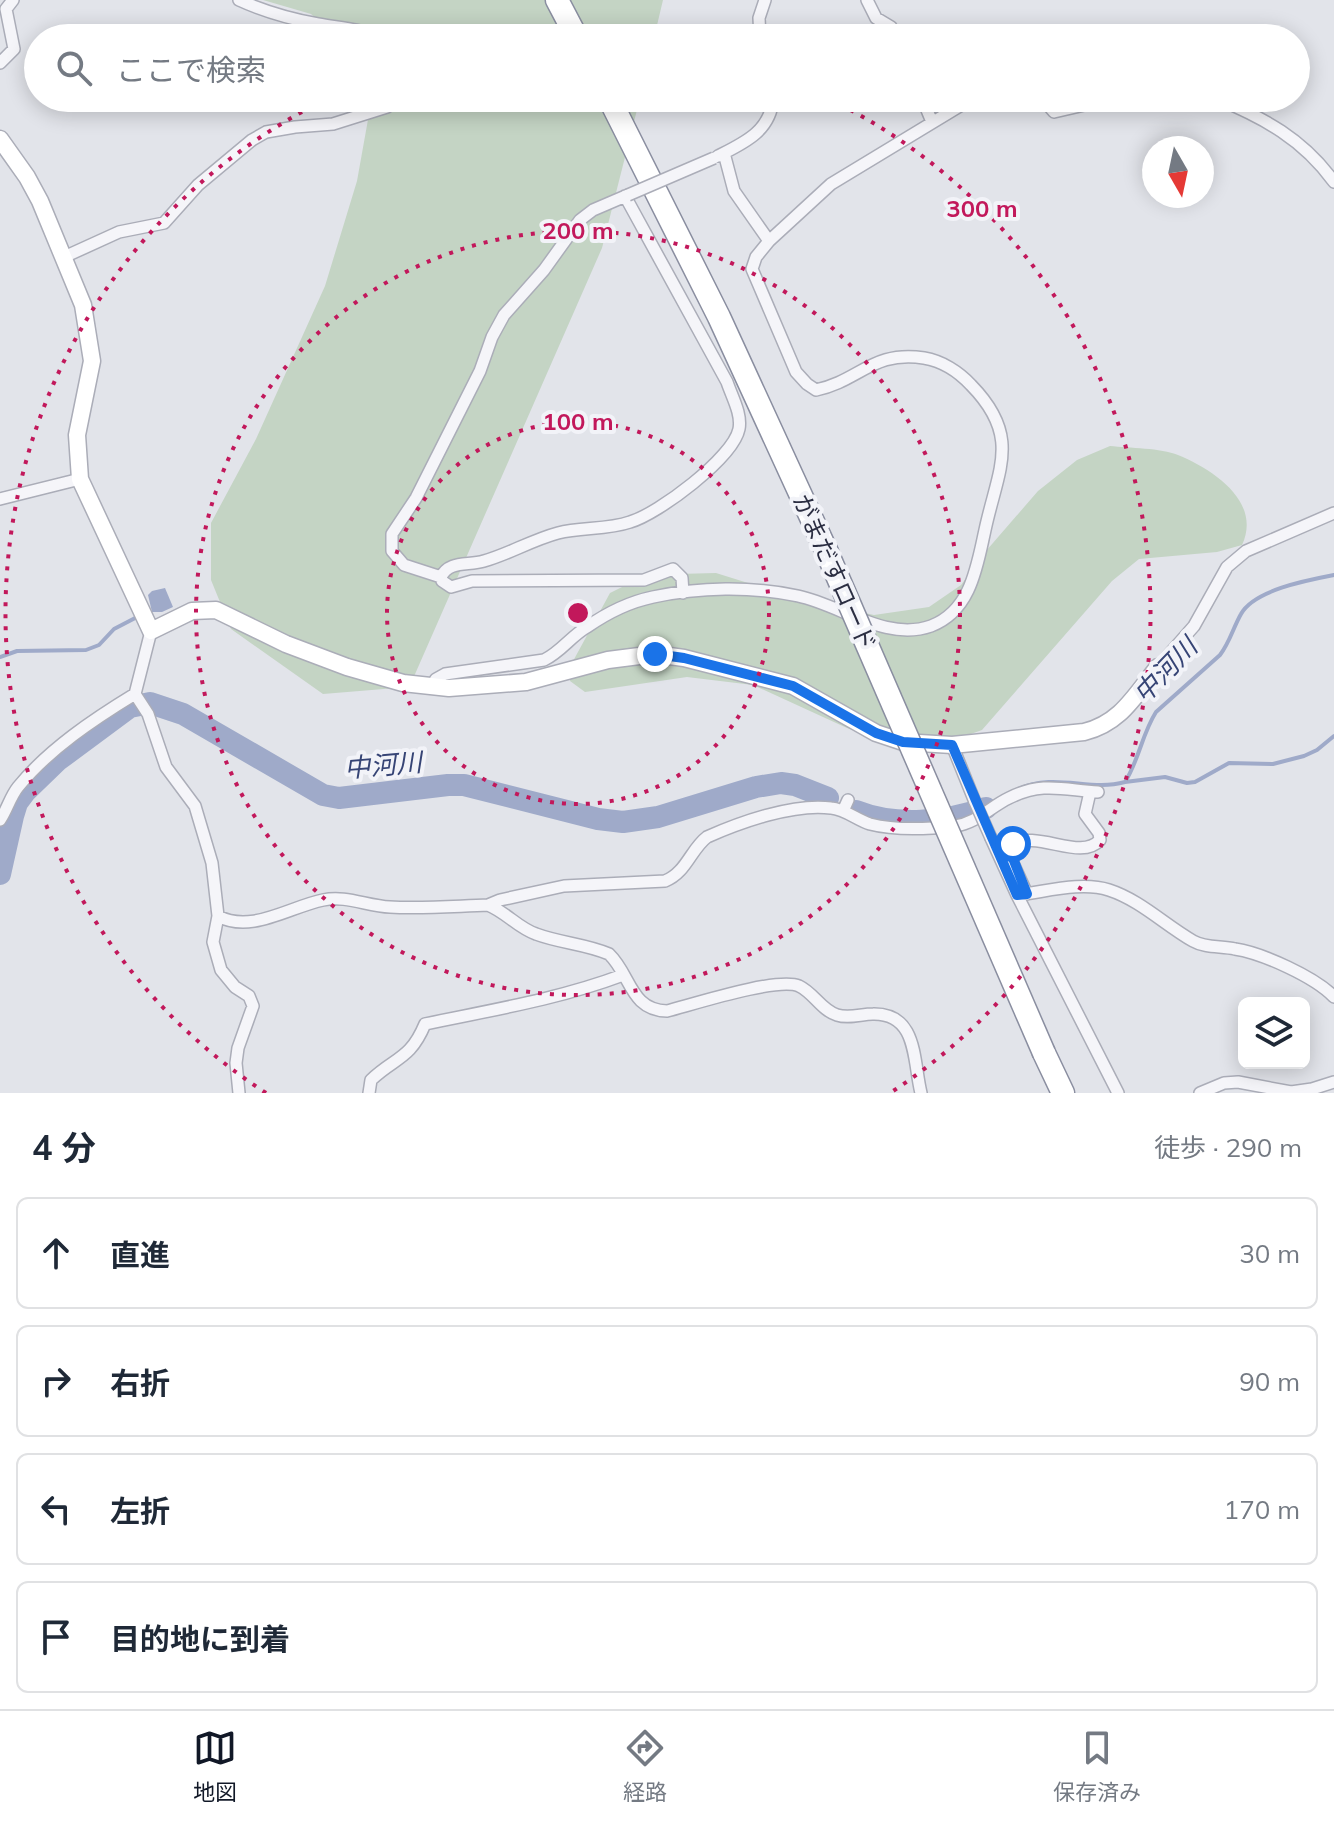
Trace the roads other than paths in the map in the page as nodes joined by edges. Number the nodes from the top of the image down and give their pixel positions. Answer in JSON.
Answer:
{"nodes":[{"id":1,"x":13,"y":0,"type":"edge"},
{"id":2,"x":239,"y":0,"type":"edge"},
{"id":3,"x":557,"y":0,"type":"edge"},
{"id":4,"x":765,"y":0,"type":"edge"},
{"id":5,"x":867,"y":0,"type":"edge"},
{"id":6,"x":317,"y":24,"type":"edge"},
{"id":7,"x":570,"y":24,"type":"edge"},
{"id":8,"x":759,"y":24,"type":"edge"},
{"id":9,"x":886,"y":24,"type":"edge"},
{"id":10,"x":0,"y":63,"type":"edge"},
{"id":11,"x":372,"y":112,"type":"edge"},
{"id":12,"x":616,"y":112,"type":"edge"},
{"id":13,"x":769,"y":112,"type":"edge"},
{"id":14,"x":928,"y":112,"type":"edge"},
{"id":15,"x":949,"y":112,"type":"edge"},
{"id":16,"x":1248,"y":112,"type":"edge"},
{"id":17,"x":932,"y":122,"type":"junction"},
{"id":18,"x":0,"y":139,"type":"edge"},
{"id":19,"x":719,"y":156,"type":"junction"},
{"id":20,"x":1334,"y":182,"type":"edge"},
{"id":21,"x":626,"y":195,"type":"junction"},
{"id":22,"x":769,"y":241,"type":"junction"},
{"id":23,"x":64,"y":257,"type":"junction"},
{"id":24,"x":80,"y":479,"type":"junction"},
{"id":25,"x":0,"y":499,"type":"edge"},
{"id":26,"x":1334,"y":513,"type":"edge"},
{"id":27,"x":441,"y":577,"type":"junction"},
{"id":28,"x":683,"y":593,"type":"junction"},
{"id":29,"x":151,"y":631,"type":"junction"},
{"id":30,"x":1158,"y":667,"type":"joint"},
{"id":31,"x":431,"y":687,"type":"junction"},
{"id":32,"x":138,"y":696,"type":"junction"},
{"id":33,"x":952,"y":745,"type":"junction"},
{"id":34,"x":0,"y":820,"type":"edge"},
{"id":35,"x":1022,"y":894,"type":"junction"},
{"id":36,"x":488,"y":905,"type":"junction"},
{"id":37,"x":218,"y":916,"type":"junction"},
{"id":38,"x":623,"y":975,"type":"junction"},
{"id":39,"x":1334,"y":997,"type":"edge"},
{"id":40,"x":1334,"y":1082,"type":"edge"},
{"id":41,"x":239,"y":1093,"type":"edge"},
{"id":42,"x":369,"y":1093,"type":"edge"},
{"id":43,"x":921,"y":1093,"type":"edge"},
{"id":44,"x":1061,"y":1093,"type":"edge"},
{"id":45,"x":1118,"y":1093,"type":"edge"},
{"id":46,"x":1200,"y":1093,"type":"edge"}],
"edges":[{"from":1,"to":10,"type":"street"},
{"from":2,"to":6,"type":"street"},
{"from":3,"to":7,"type":"highway"},
{"from":4,"to":8,"type":"street"},
{"from":5,"to":9,"type":"street"},
{"from":11,"to":23,"type":"street"},
{"from":12,"to":44,"type":"highway","name":"がまだすロード","bridge":true},
{"from":13,"to":19,"type":"street"},
{"from":14,"to":17,"type":"street"},
{"from":15,"to":17,"type":"street"},
{"from":16,"to":20,"type":"street"},
{"from":17,"to":22,"type":"street"},
{"from":18,"to":23,"type":"street"},
{"from":19,"to":21,"type":"street","bridge":true},
{"from":19,"to":22,"type":"street"},
{"from":21,"to":27,"type":"street"},
{"from":21,"to":27,"type":"street"},
{"from":22,"to":28,"type":"street"},
{"from":23,"to":24,"type":"street"},
{"from":24,"to":25,"type":"street"},
{"from":24,"to":29,"type":"street"},
{"from":26,"to":30,"type":"street"},
{"from":27,"to":28,"type":"street"},
{"from":28,"to":31,"type":"street"},
{"from":29,"to":31,"type":"street"},
{"from":29,"to":32,"type":"street"},
{"from":30,"to":33,"type":"street"},
{"from":31,"to":33,"type":"street"},
{"from":32,"to":34,"type":"street"},
{"from":32,"to":37,"type":"street"},
{"from":33,"to":35,"type":"street","bridge":true},
{"from":35,"to":36,"type":"street"},
{"from":35,"to":39,"type":"street"},
{"from":35,"to":45,"type":"street"},
{"from":36,"to":37,"type":"street"},
{"from":36,"to":38,"type":"street"},
{"from":37,"to":41,"type":"street"},
{"from":38,"to":42,"type":"street"},
{"from":38,"to":43,"type":"street"},
{"from":40,"to":46,"type":"street"}]}
